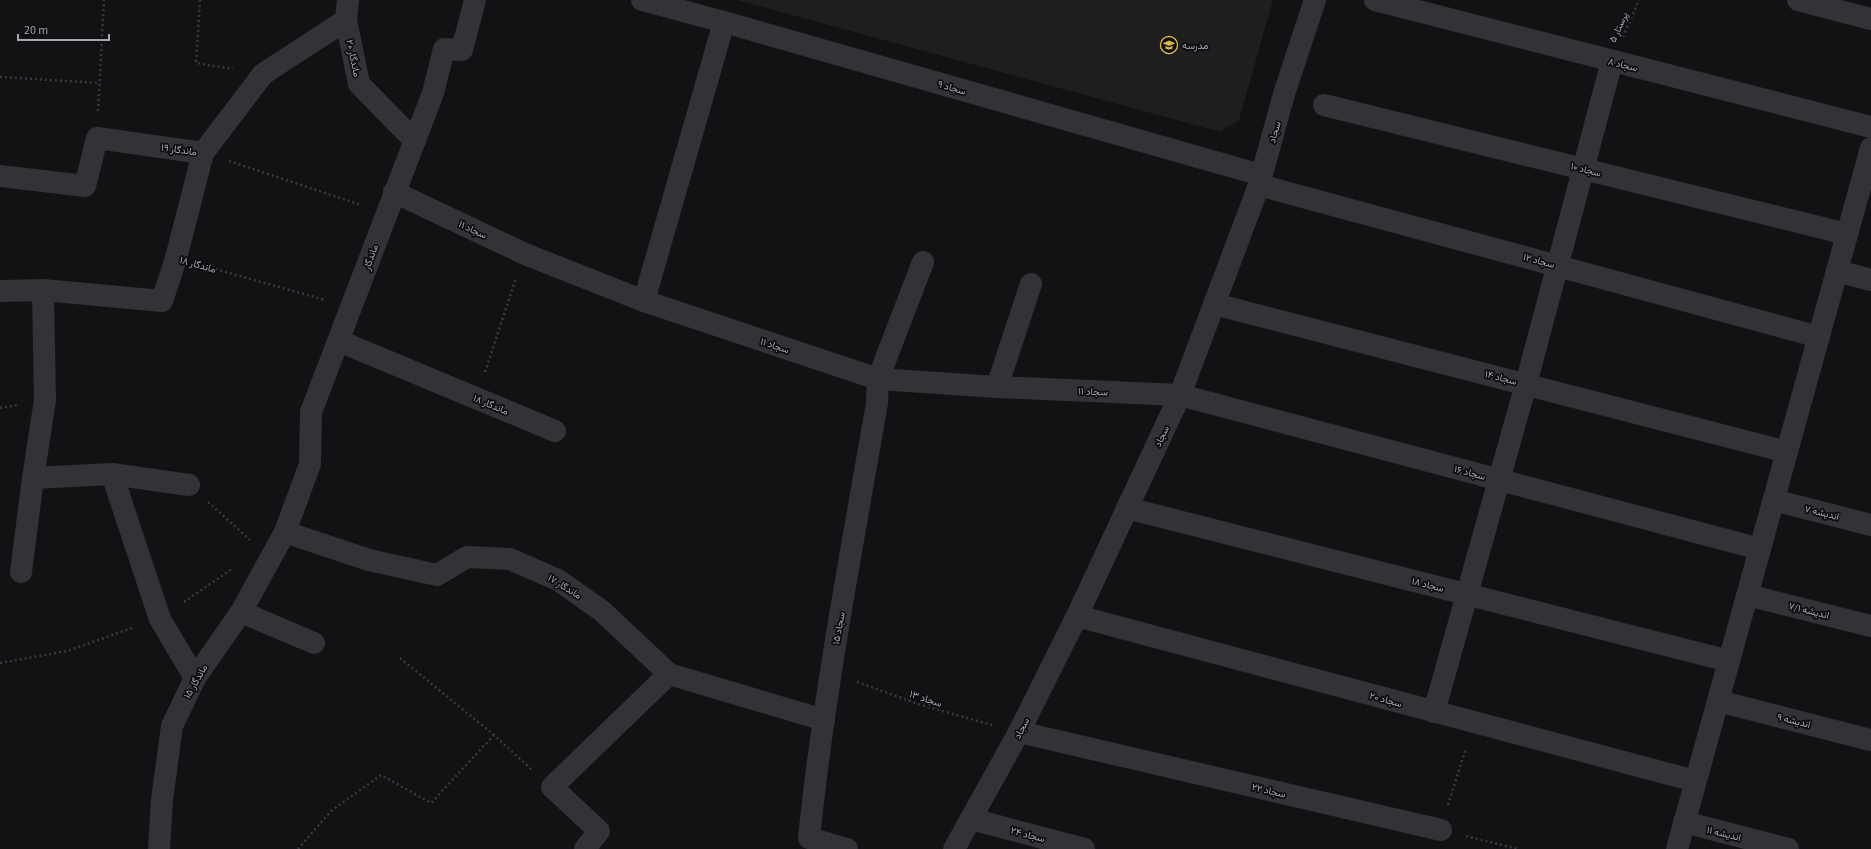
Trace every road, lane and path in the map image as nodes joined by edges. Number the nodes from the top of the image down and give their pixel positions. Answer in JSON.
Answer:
{"nodes":[{"id":1,"x":104,"y":0,"type":"edge"},
{"id":2,"x":200,"y":0,"type":"edge"},
{"id":3,"x":475,"y":0,"type":"edge"},
{"id":4,"x":642,"y":0,"type":"edge"},
{"id":5,"x":1315,"y":0,"type":"edge"},
{"id":6,"x":1375,"y":0,"type":"edge"},
{"id":7,"x":1639,"y":0,"type":"edge"},
{"id":8,"x":1798,"y":0,"type":"edge"},
{"id":9,"x":347,"y":10,"type":"edge"},
{"id":10,"x":1871,"y":19,"type":"edge"},
{"id":11,"x":724,"y":22,"type":"junction"},
{"id":12,"x":1612,"y":61,"type":"junction"},
{"id":13,"x":263,"y":74,"type":"junction"},
{"id":14,"x":0,"y":77,"type":"edge"},
{"id":15,"x":99,"y":83,"type":"junction"},
{"id":16,"x":1324,"y":105,"type":"dead end"},
{"id":17,"x":1871,"y":127,"type":"edge"},
{"id":18,"x":96,"y":138,"type":"junction"},
{"id":19,"x":415,"y":141,"type":"junction"},
{"id":20,"x":1871,"y":148,"type":"edge"},
{"id":21,"x":203,"y":152,"type":"junction"},
{"id":22,"x":1582,"y":168,"type":"junction"},
{"id":23,"x":0,"y":176,"type":"edge"},
{"id":24,"x":1260,"y":180,"type":"junction"},
{"id":25,"x":394,"y":192,"type":"junction"},
{"id":26,"x":386,"y":214,"type":"junction"},
{"id":27,"x":1847,"y":234,"type":"junction"},
{"id":28,"x":525,"y":254,"type":"junction"},
{"id":29,"x":176,"y":258,"type":"junction"},
{"id":30,"x":923,"y":262,"type":"dead end"},
{"id":31,"x":1558,"y":265,"type":"junction"},
{"id":32,"x":1837,"y":271,"type":"junction"},
{"id":33,"x":1871,"y":280,"type":"edge"},
{"id":34,"x":1031,"y":284,"type":"dead end"},
{"id":35,"x":44,"y":290,"type":"junction"},
{"id":36,"x":0,"y":291,"type":"edge"},
{"id":37,"x":644,"y":301,"type":"junction"},
{"id":38,"x":1214,"y":304,"type":"junction"},
{"id":39,"x":352,"y":307,"type":"junction"},
{"id":40,"x":1819,"y":336,"type":"junction"},
{"id":41,"x":339,"y":341,"type":"junction"},
{"id":42,"x":878,"y":379,"type":"junction"},
{"id":43,"x":1526,"y":384,"type":"junction"},
{"id":44,"x":997,"y":387,"type":"junction"},
{"id":45,"x":1180,"y":394,"type":"junction"},
{"id":46,"x":476,"y":397,"type":"junction"},
{"id":47,"x":555,"y":431,"type":"dead end"},
{"id":48,"x":1787,"y":452,"type":"junction"},
{"id":49,"x":112,"y":474,"type":"junction"},
{"id":50,"x":33,"y":478,"type":"junction"},
{"id":51,"x":1499,"y":480,"type":"junction"},
{"id":52,"x":189,"y":485,"type":"joint"},
{"id":53,"x":1774,"y":500,"type":"junction"},
{"id":54,"x":1127,"y":508,"type":"junction"},
{"id":55,"x":1871,"y":524,"type":"edge"},
{"id":56,"x":285,"y":532,"type":"junction"},
{"id":57,"x":256,"y":544,"type":"dead end"},
{"id":58,"x":1760,"y":549,"type":"junction"},
{"id":59,"x":21,"y":572,"type":"dead end"},
{"id":60,"x":1466,"y":594,"type":"junction"},
{"id":61,"x":1747,"y":595,"type":"junction"},
{"id":62,"x":241,"y":612,"type":"junction"},
{"id":63,"x":1077,"y":616,"type":"junction"},
{"id":64,"x":1871,"y":626,"type":"edge"},
{"id":65,"x":314,"y":643,"type":"dead end"},
{"id":66,"x":400,"y":658,"type":"dead end"},
{"id":67,"x":1729,"y":661,"type":"junction"},
{"id":68,"x":830,"y":672,"type":"junction"},
{"id":69,"x":669,"y":674,"type":"junction"},
{"id":70,"x":195,"y":678,"type":"junction"},
{"id":71,"x":1718,"y":701,"type":"junction"},
{"id":72,"x":1434,"y":712,"type":"junction"},
{"id":73,"x":824,"y":720,"type":"junction"},
{"id":74,"x":1474,"y":722,"type":"junction"},
{"id":75,"x":1019,"y":732,"type":"junction"},
{"id":76,"x":494,"y":735,"type":"junction"},
{"id":77,"x":1871,"y":740,"type":"edge"},
{"id":78,"x":1696,"y":781,"type":"junction"},
{"id":79,"x":552,"y":787,"type":"junction"},
{"id":80,"x":971,"y":819,"type":"junction"},
{"id":81,"x":1684,"y":822,"type":"junction"},
{"id":82,"x":1441,"y":830,"type":"junction"},
{"id":83,"x":159,"y":849,"type":"edge"},
{"id":84,"x":298,"y":849,"type":"edge"},
{"id":85,"x":585,"y":849,"type":"edge"},
{"id":86,"x":847,"y":849,"type":"edge"},
{"id":87,"x":954,"y":849,"type":"edge"},
{"id":88,"x":1084,"y":849,"type":"edge"},
{"id":89,"x":1518,"y":849,"type":"edge"},
{"id":90,"x":1677,"y":849,"type":"edge"},
{"id":91,"x":1788,"y":849,"type":"edge"}],
"edges":[{"from":1,"to":15,"type":"path"},
{"from":2,"to":13,"type":"path"},
{"from":3,"to":19,"type":"street","name":"ماندگار"},
{"from":4,"to":11,"type":"street","name":"سجاد ۹"},
{"from":5,"to":24,"type":"street","name":"سجاد"},
{"from":6,"to":12,"type":"street","name":"سجاد ۸"},
{"from":7,"to":12,"type":"path","name":"پرستار ۵"},
{"from":8,"to":10,"type":"street"},
{"from":9,"to":13,"type":"street"},
{"from":9,"to":19,"type":"street","name":"ماندگار ۲۰"},
{"from":11,"to":24,"type":"street","name":"سجاد ۹"},
{"from":11,"to":37,"type":"street"},
{"from":12,"to":17,"type":"street","name":"سجاد ۸"},
{"from":12,"to":22,"type":"street"},
{"from":13,"to":21,"type":"street"},
{"from":14,"to":15,"type":"path"},
{"from":15,"to":18,"type":"path"},
{"from":16,"to":22,"type":"street","name":"سجاد ۱۰"},
{"from":18,"to":21,"type":"street","name":"ماندگار ۱۹"},
{"from":18,"to":23,"type":"street"},
{"from":19,"to":25,"type":"street","name":"ماندگار"},
{"from":20,"to":27,"type":"street"},
{"from":21,"to":26,"type":"path","name":"ماندگار ۱۹"},
{"from":21,"to":29,"type":"street"},
{"from":22,"to":27,"type":"street","name":"سجاد ۱۰"},
{"from":22,"to":31,"type":"street"},
{"from":24,"to":31,"type":"street","name":"سجاد ۱۲"},
{"from":24,"to":38,"type":"street","name":"سجاد"},
{"from":25,"to":26,"type":"street","name":"ماندگار"},
{"from":25,"to":28,"type":"street","name":"سجاد ۱۱"},
{"from":26,"to":39,"type":"street","name":"ماندگار"},
{"from":27,"to":32,"type":"street"},
{"from":28,"to":37,"type":"street","name":"سجاد ۱۱"},
{"from":28,"to":46,"type":"path"},
{"from":29,"to":35,"type":"street","name":"ماندگار ۱۸"},
{"from":29,"to":39,"type":"path","name":"ماندگار ۱۸"},
{"from":30,"to":42,"type":"street","name":"سجاد ۱۵"},
{"from":31,"to":40,"type":"street","name":"سجاد ۱۲"},
{"from":31,"to":43,"type":"street"},
{"from":32,"to":33,"type":"street"},
{"from":32,"to":40,"type":"street"},
{"from":34,"to":44,"type":"street"},
{"from":35,"to":36,"type":"street","name":"ماندگار ۱۸"},
{"from":35,"to":50,"type":"street"},
{"from":37,"to":42,"type":"street","name":"سجاد ۱۱"},
{"from":38,"to":43,"type":"street","name":"سجاد ۱۴"},
{"from":38,"to":45,"type":"street","name":"سجاد"},
{"from":39,"to":41,"type":"street","name":"ماندگار"},
{"from":40,"to":48,"type":"street"},
{"from":41,"to":46,"type":"street","name":"ماندگار ۱۸"},
{"from":41,"to":56,"type":"street","name":"ماندگار"},
{"from":42,"to":44,"type":"street","name":"سجاد ۱۱"},
{"from":42,"to":68,"type":"street","name":"سجاد ۱۵"},
{"from":43,"to":48,"type":"street","name":"سجاد ۱۴"},
{"from":43,"to":51,"type":"street"},
{"from":44,"to":45,"type":"street","name":"سجاد ۱۱"},
{"from":45,"to":51,"type":"street","name":"سجاد ۱۶"},
{"from":45,"to":54,"type":"street","name":"سجاد"},
{"from":46,"to":47,"type":"street","name":"ماندگار ۱۸"},
{"from":48,"to":53,"type":"street"},
{"from":49,"to":50,"type":"street"},
{"from":49,"to":52,"type":"street"},
{"from":49,"to":70,"type":"street"},
{"from":50,"to":59,"type":"street"},
{"from":51,"to":58,"type":"street","name":"سجاد ۱۶"},
{"from":51,"to":60,"type":"street"},
{"from":52,"to":57,"type":"path"},
{"from":53,"to":55,"type":"street","name":"اندیشه ۷"},
{"from":53,"to":58,"type":"street"},
{"from":54,"to":60,"type":"street","name":"سجاد ۱۸"},
{"from":54,"to":63,"type":"street","name":"سجاد"},
{"from":56,"to":62,"type":"street","name":"ماندگار ۱۵"},
{"from":56,"to":69,"type":"street","name":"ماندگار ۱۷"},
{"from":58,"to":61,"type":"street"},
{"from":60,"to":67,"type":"street","name":"سجاد ۱۸"},
{"from":60,"to":72,"type":"street"},
{"from":61,"to":64,"type":"street","name":"اندیشه ۷/۱"},
{"from":61,"to":67,"type":"street"},
{"from":62,"to":65,"type":"street"},
{"from":62,"to":70,"type":"street","name":"ماندگار ۱۵"},
{"from":63,"to":72,"type":"street","name":"سجاد ۲۰"},
{"from":63,"to":75,"type":"street","name":"سجاد"},
{"from":66,"to":76,"type":"path"},
{"from":67,"to":71,"type":"street"},
{"from":68,"to":73,"type":"street","name":"سجاد ۱۵"},
{"from":68,"to":75,"type":"path","name":"سجاد ۱۳"},
{"from":69,"to":73,"type":"street","name":"ماندگار ۱۷"},
{"from":69,"to":79,"type":"street"},
{"from":70,"to":83,"type":"street","name":"ماندگار ۱۵"},
{"from":71,"to":77,"type":"street","name":"اندیشه ۹"},
{"from":71,"to":78,"type":"street"},
{"from":72,"to":74,"type":"street","name":"سجاد ۲۰"},
{"from":73,"to":86,"type":"street","name":"سجاد ۱۵"},
{"from":74,"to":78,"type":"street","name":"سجاد ۲۰"},
{"from":74,"to":82,"type":"path"},
{"from":75,"to":80,"type":"street","name":"سجاد"},
{"from":75,"to":82,"type":"street","name":"سجاد ۲۲"},
{"from":76,"to":79,"type":"path"},
{"from":76,"to":84,"type":"path"},
{"from":78,"to":81,"type":"street"},
{"from":79,"to":85,"type":"street"},
{"from":80,"to":87,"type":"street","name":"سجاد"},
{"from":80,"to":88,"type":"street","name":"سجاد ۲۴"},
{"from":81,"to":90,"type":"street"},
{"from":81,"to":91,"type":"street","name":"اندیشه ۱۱"},
{"from":82,"to":89,"type":"path"}]}
